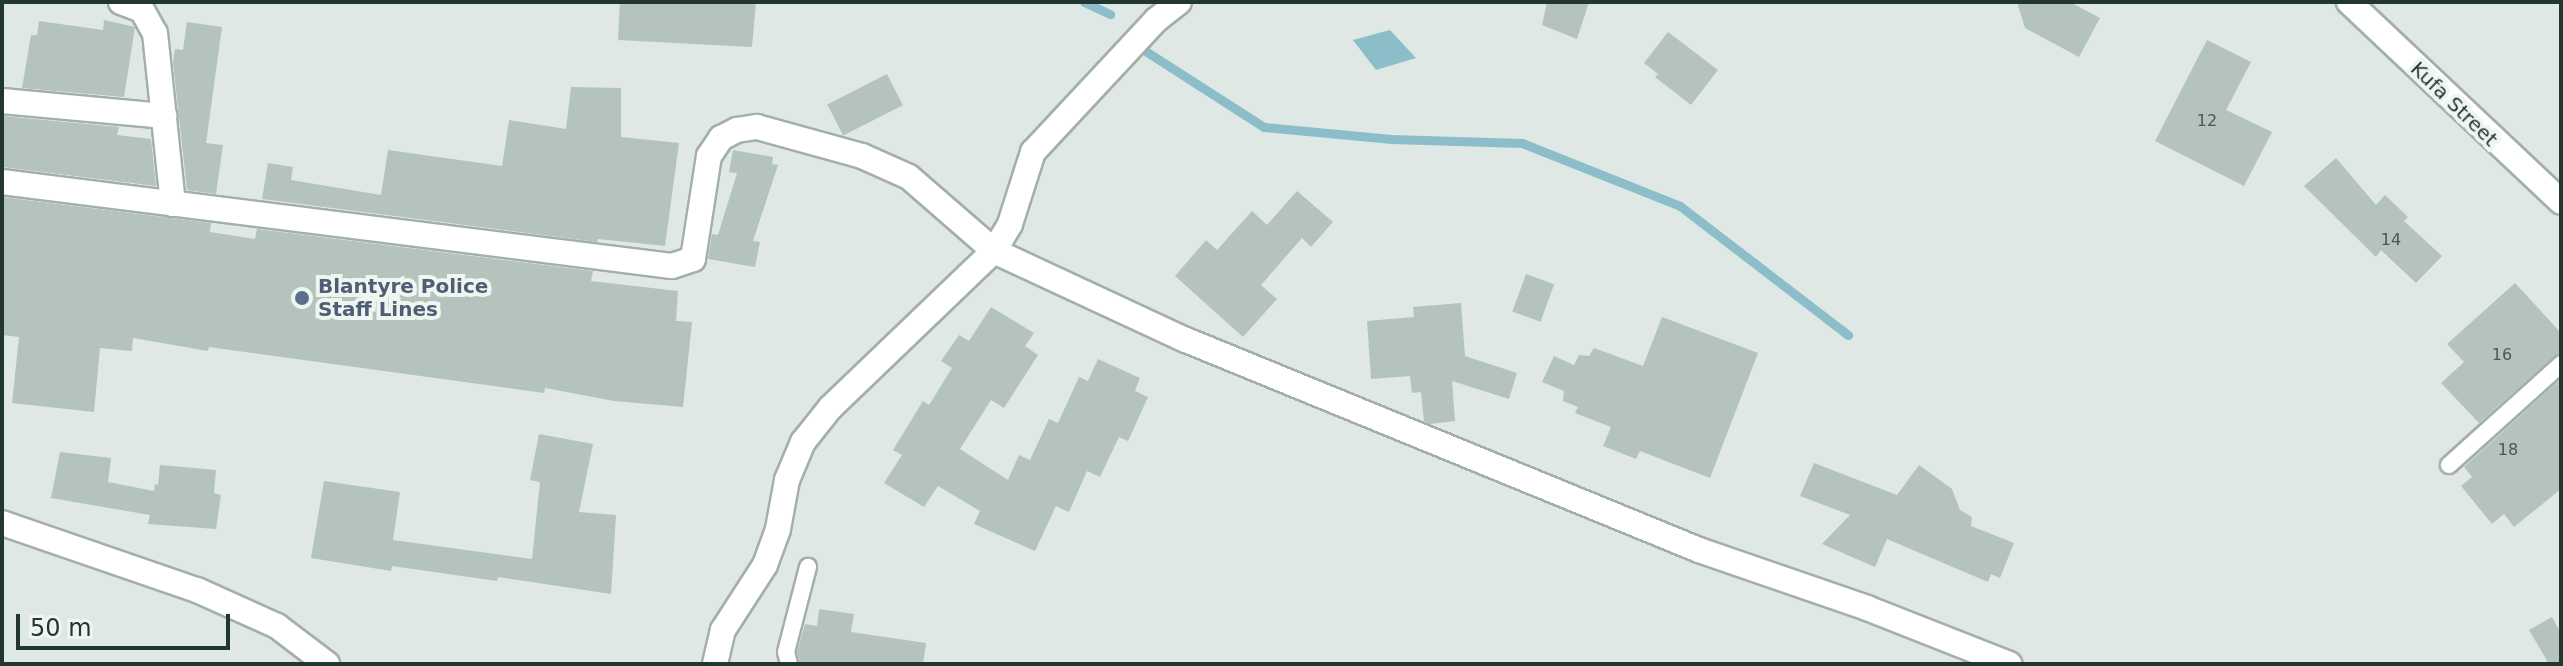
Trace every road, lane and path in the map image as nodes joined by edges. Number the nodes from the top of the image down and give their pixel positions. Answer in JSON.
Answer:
{"nodes":[{"id":1,"x":121,"y":2,"type":"edge"},
{"id":2,"x":1179,"y":2,"type":"edge"},
{"id":3,"x":2349,"y":2,"type":"edge"},
{"id":4,"x":2,"y":101,"type":"edge"},
{"id":5,"x":164,"y":116,"type":"junction"},
{"id":6,"x":2,"y":182,"type":"edge"},
{"id":7,"x":2561,"y":202,"type":"edge"},
{"id":8,"x":173,"y":204,"type":"junction"},
{"id":9,"x":994,"y":251,"type":"junction"},
{"id":10,"x":2561,"y":364,"type":"edge"},
{"id":11,"x":2449,"y":465,"type":"dead end"},
{"id":12,"x":2,"y":523,"type":"edge"},
{"id":13,"x":808,"y":567,"type":"dead end"},
{"id":14,"x":327,"y":664,"type":"edge"},
{"id":15,"x":715,"y":664,"type":"edge"},
{"id":16,"x":789,"y":664,"type":"edge"},
{"id":17,"x":2009,"y":664,"type":"edge"}],
"edges":[{"from":1,"to":5,"type":"street"},
{"from":2,"to":9,"type":"street"},
{"from":3,"to":7,"type":"street","name":"Kufa Street"},
{"from":4,"to":5,"type":"street"},
{"from":5,"to":8,"type":"street"},
{"from":6,"to":8,"type":"street"},
{"from":8,"to":9,"type":"street"},
{"from":9,"to":15,"type":"street"},
{"from":9,"to":17,"type":"street"},
{"from":10,"to":11,"type":"lane"},
{"from":12,"to":14,"type":"street"},
{"from":13,"to":16,"type":"lane"}]}
